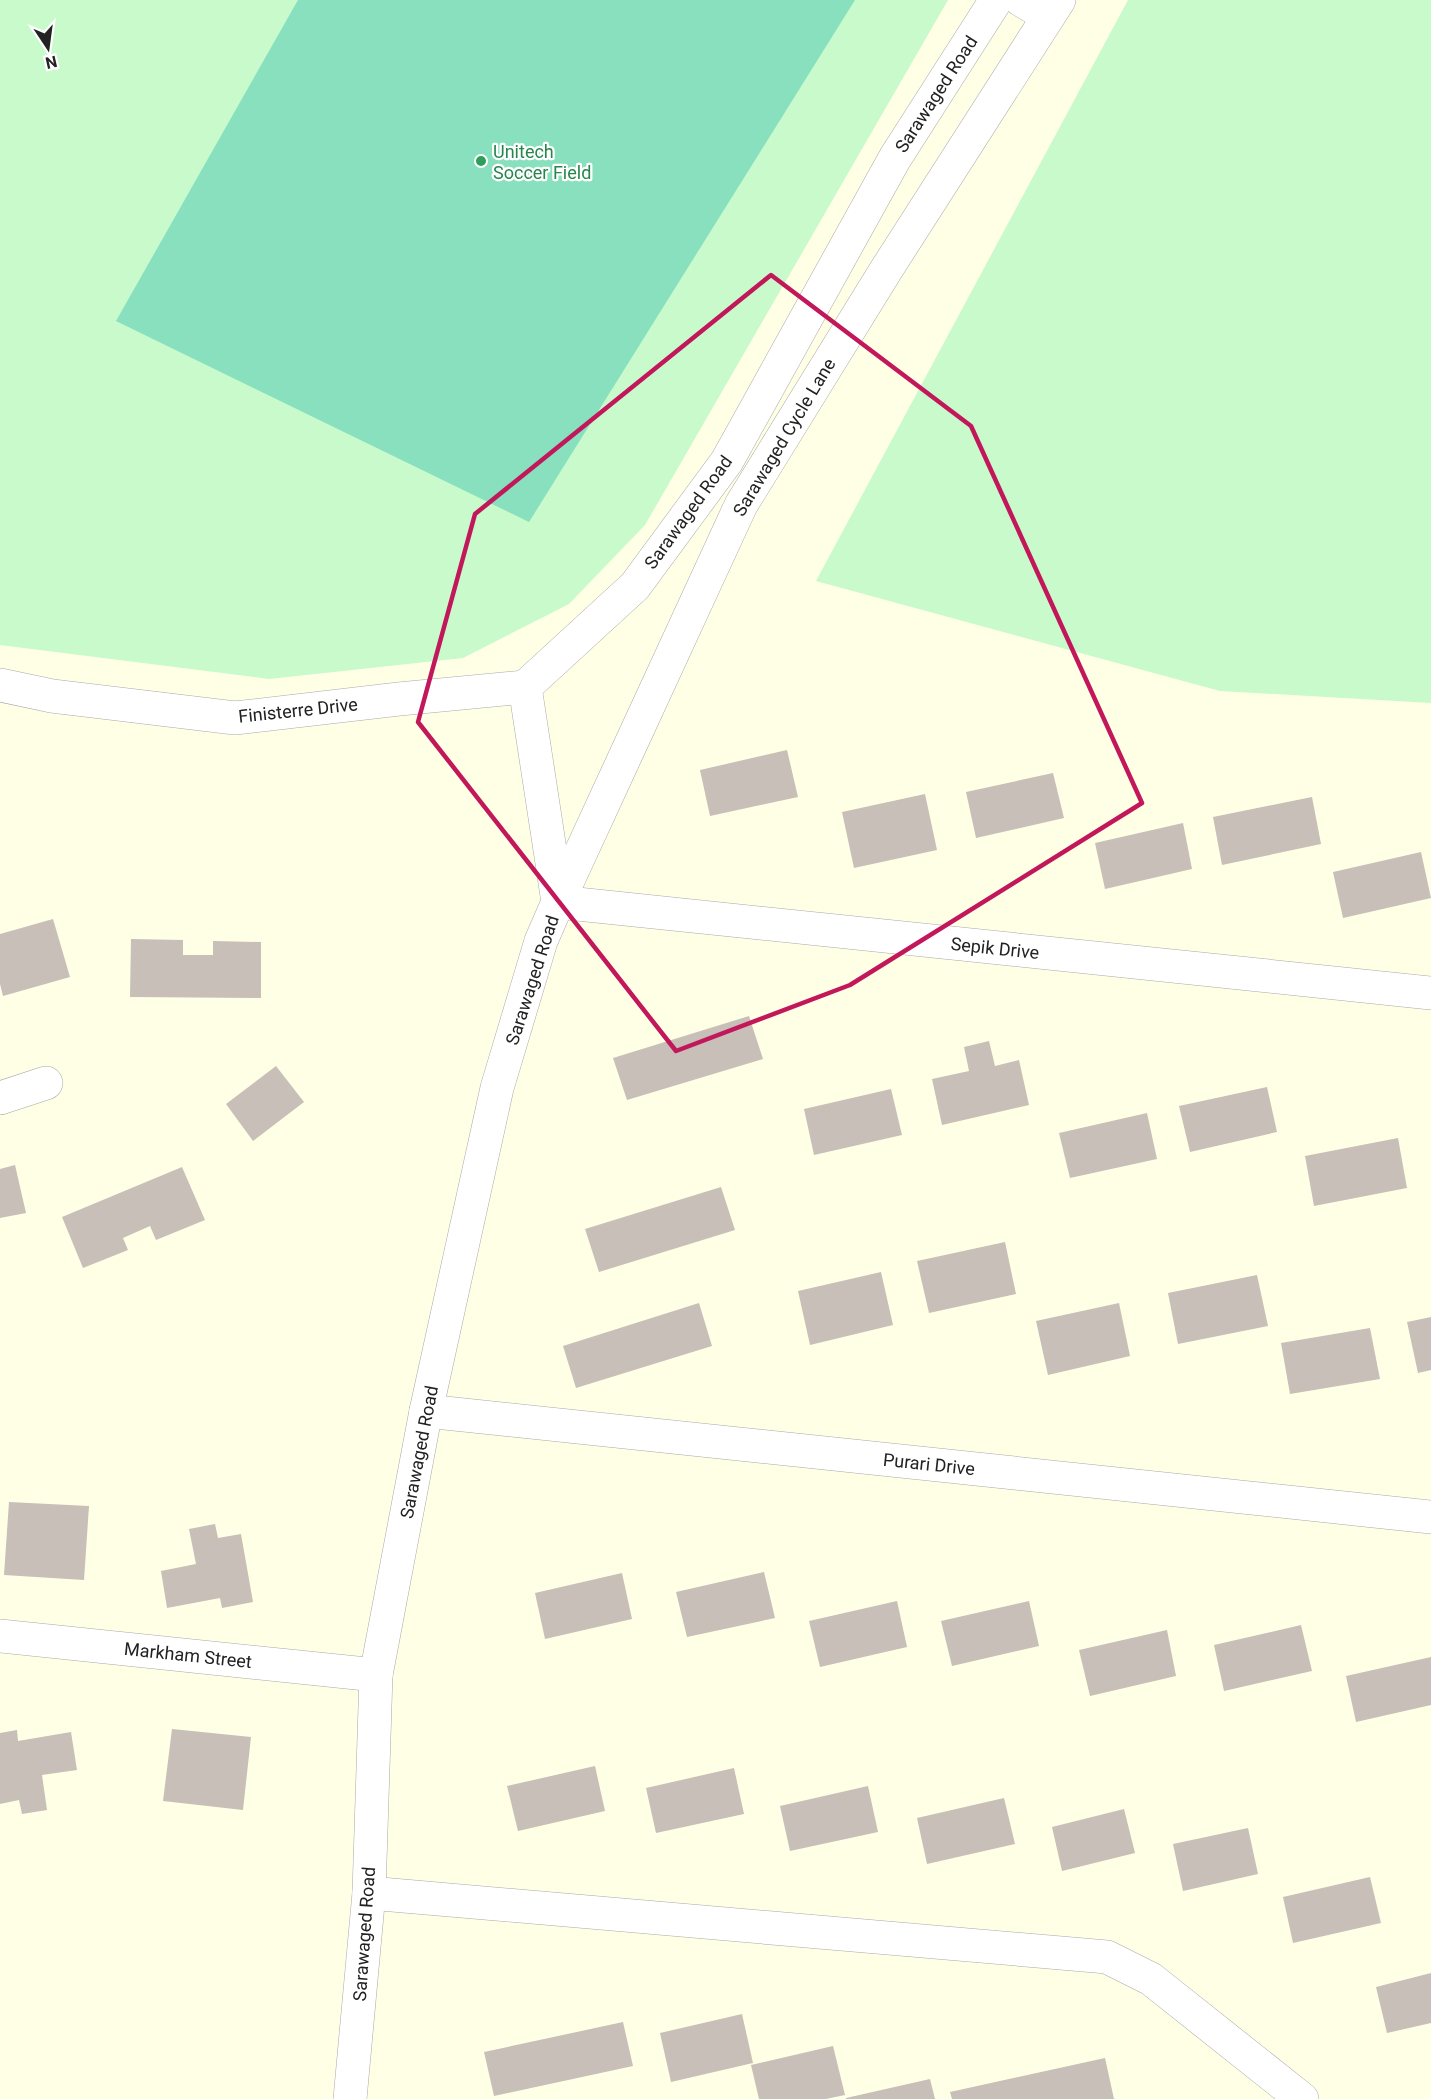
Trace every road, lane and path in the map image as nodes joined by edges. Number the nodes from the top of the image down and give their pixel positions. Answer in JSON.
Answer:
{"nodes":[{"id":1,"x":996,"y":0,"type":"edge"},
{"id":2,"x":1020,"y":0,"type":"edge"},
{"id":3,"x":1054,"y":8,"type":"edge"},
{"id":4,"x":0,"y":685,"type":"edge"},
{"id":5,"x":525,"y":687,"type":"junction"},
{"id":6,"x":558,"y":902,"type":"junction"},
{"id":7,"x":1431,"y":993,"type":"edge"},
{"id":8,"x":46,"y":1083,"type":"dead end"},
{"id":9,"x":0,"y":1098,"type":"edge"},
{"id":10,"x":426,"y":1411,"type":"junction"},
{"id":11,"x":1431,"y":1517,"type":"edge"},
{"id":12,"x":0,"y":1636,"type":"edge"},
{"id":13,"x":376,"y":1675,"type":"junction"},
{"id":14,"x":369,"y":1893,"type":"junction"},
{"id":15,"x":350,"y":2099,"type":"edge"},
{"id":16,"x":1302,"y":2099,"type":"edge"}],
"edges":[{"from":1,"to":5,"type":"street","name":"Sarawaged Road"},
{"from":2,"to":3,"type":"street"},
{"from":3,"to":6,"type":"street","name":"Sarawaged Cycle Lane"},
{"from":4,"to":5,"type":"street","name":"Finisterre Drive"},
{"from":5,"to":6,"type":"street","name":"Sarawaged Road"},
{"from":6,"to":7,"type":"street"},
{"from":6,"to":10,"type":"street","name":"Sarawaged Road"},
{"from":8,"to":9,"type":"street"},
{"from":10,"to":11,"type":"street","name":"Purari Drive"},
{"from":10,"to":13,"type":"street","name":"Sarawaged Road"},
{"from":12,"to":13,"type":"street","name":"Markham Street"},
{"from":13,"to":14,"type":"street","name":"Sarawaged Road"},
{"from":14,"to":15,"type":"street","name":"Sarawaged Road"},
{"from":14,"to":16,"type":"street"}]}
